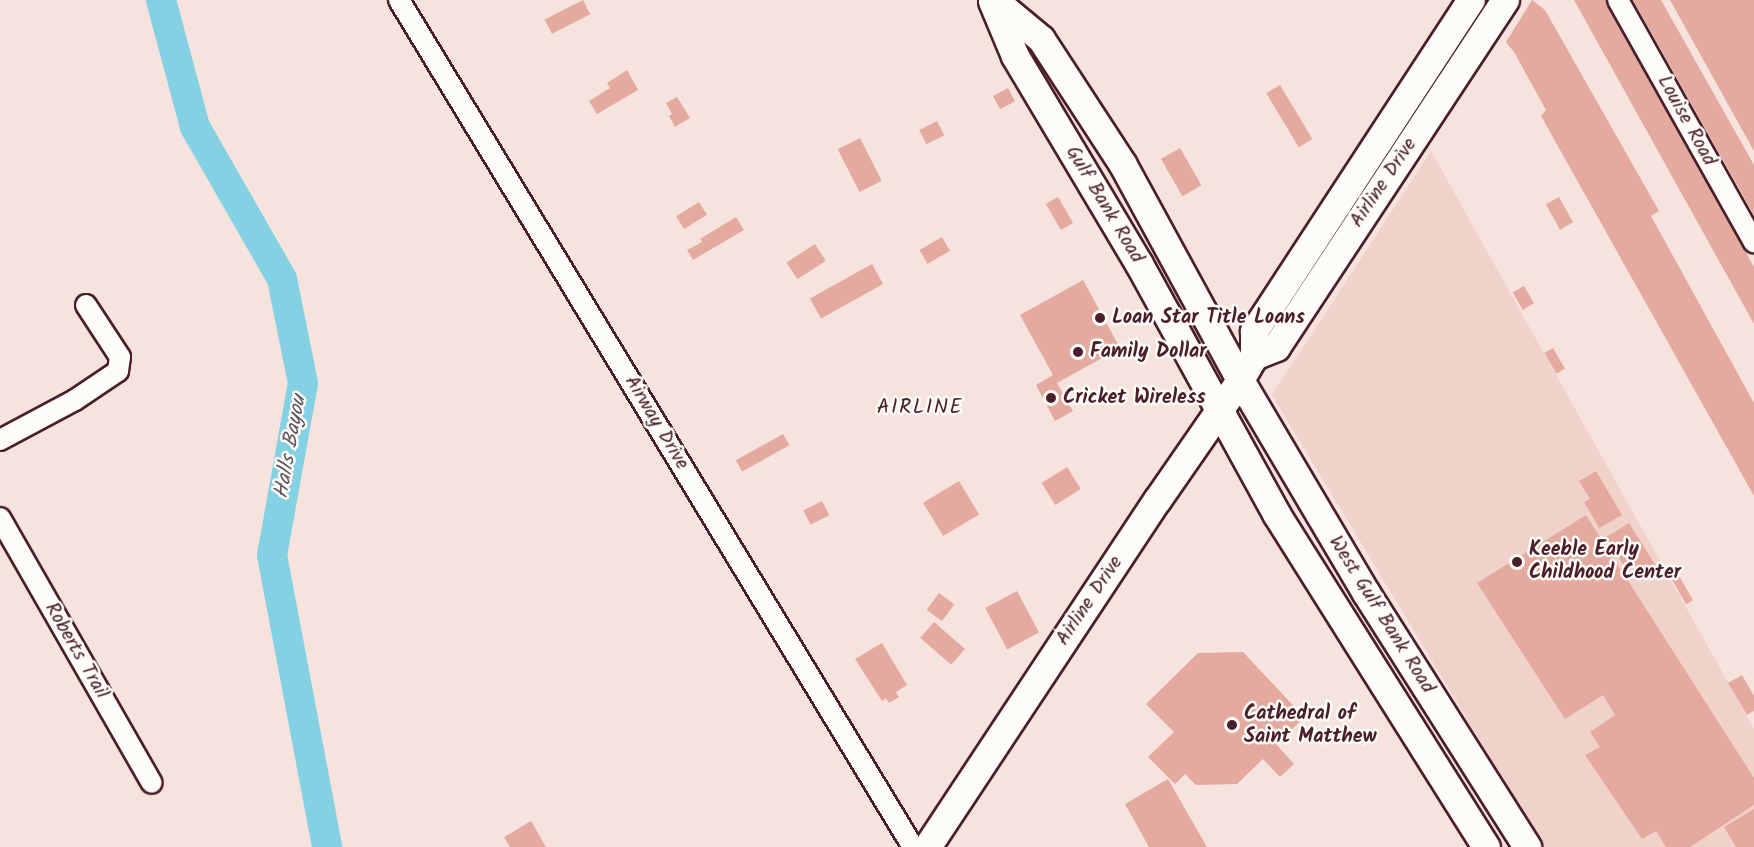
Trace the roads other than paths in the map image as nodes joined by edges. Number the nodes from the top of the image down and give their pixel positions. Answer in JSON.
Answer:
{"nodes":[{"id":1,"x":399,"y":0,"type":"edge"},
{"id":2,"x":993,"y":0,"type":"edge"},
{"id":3,"x":1471,"y":0,"type":"edge"},
{"id":4,"x":1505,"y":0,"type":"edge"},
{"id":5,"x":1618,"y":0,"type":"edge"},
{"id":6,"x":1754,"y":242,"type":"edge"},
{"id":7,"x":86,"y":306,"type":"dead end"},
{"id":8,"x":1254,"y":356,"type":"junction"},
{"id":9,"x":1240,"y":380,"type":"junction"},
{"id":10,"x":1219,"y":410,"type":"junction"},
{"id":11,"x":0,"y":440,"type":"edge"},
{"id":12,"x":0,"y":518,"type":"edge"},
{"id":13,"x":152,"y":783,"type":"dead end"},
{"id":14,"x":913,"y":847,"type":"edge"},
{"id":15,"x":927,"y":847,"type":"edge"},
{"id":16,"x":1486,"y":847,"type":"edge"},
{"id":17,"x":1527,"y":847,"type":"edge"}],
"edges":[{"from":1,"to":14,"type":"street","name":"Airway Drive"},
{"from":2,"to":9,"type":"main road","name":"Gulf Bank Road"},
{"from":2,"to":10,"type":"main road","name":"Gulf Bank Road"},
{"from":3,"to":8,"type":"main road","name":"Airline Drive"},
{"from":4,"to":8,"type":"main road","name":"Airline Drive"},
{"from":5,"to":6,"type":"street","name":"Louise Road"},
{"from":7,"to":11,"type":"street"},
{"from":8,"to":9,"type":"main road","name":"Airline Drive"},
{"from":9,"to":10,"type":"main road","name":"Airline Drive"},
{"from":9,"to":17,"type":"main road","name":"West Gulf Bank Road"},
{"from":10,"to":15,"type":"main road","name":"Airline Drive"},
{"from":10,"to":16,"type":"main road","name":"West Gulf Bank Road"},
{"from":12,"to":13,"type":"street","name":"Roberts Trail"}]}
